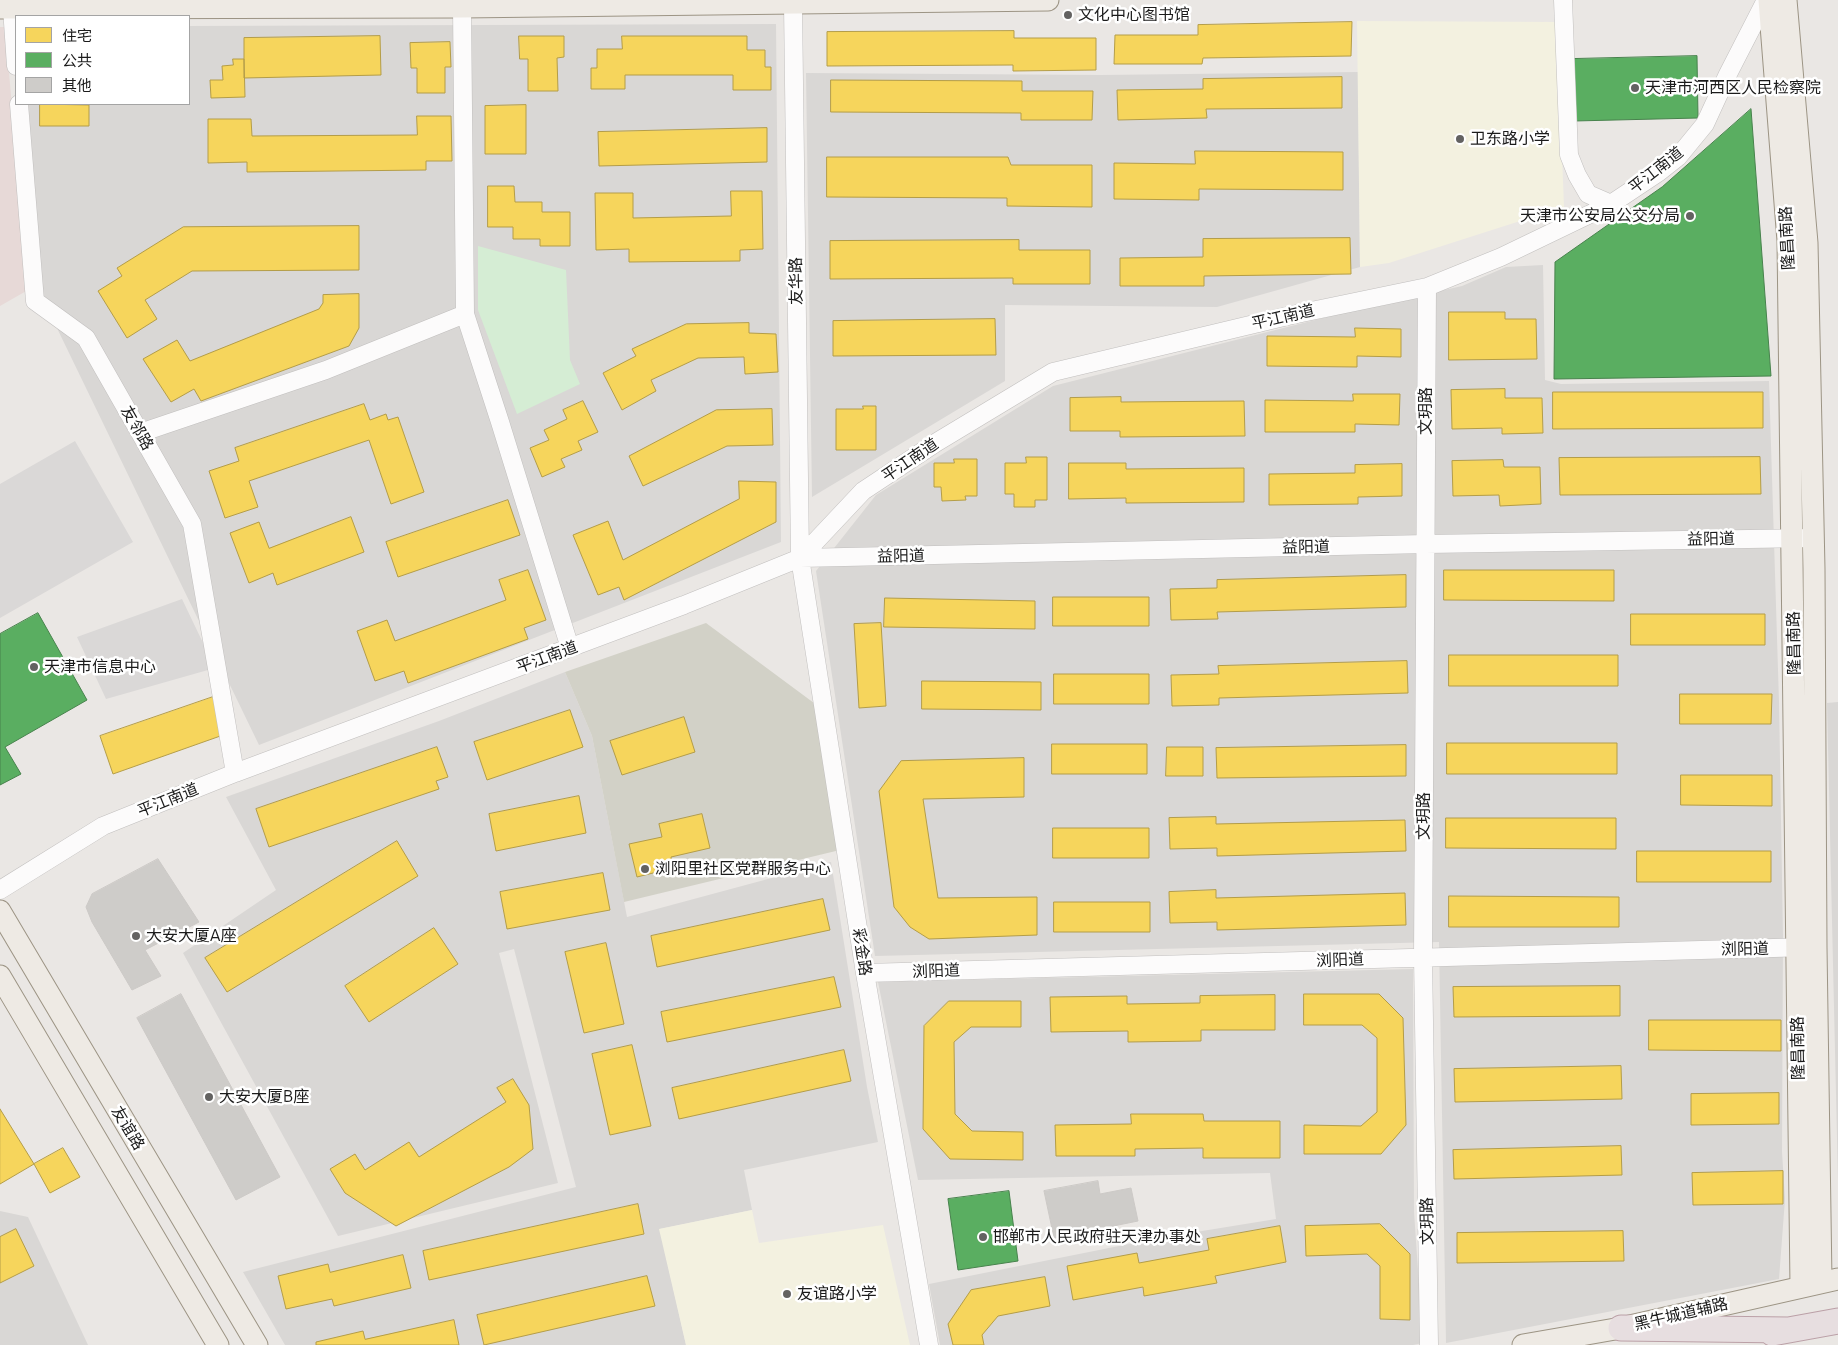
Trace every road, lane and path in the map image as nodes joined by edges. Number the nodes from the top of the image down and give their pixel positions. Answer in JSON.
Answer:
{"nodes":[{"id":1,"x":1048,"y":0,"type":"edge"},
{"id":2,"x":1563,"y":0,"type":"edge"},
{"id":3,"x":1767,"y":0,"type":"edge"},
{"id":4,"x":1786,"y":0,"type":"edge"},
{"id":5,"x":792,"y":4,"type":"junction"},
{"id":6,"x":17,"y":6,"type":"edge"},
{"id":7,"x":462,"y":7,"type":"junction"},
{"id":8,"x":19,"y":105,"type":"edge"},
{"id":9,"x":1611,"y":204,"type":"junction"},
{"id":10,"x":1427,"y":287,"type":"junction"},
{"id":11,"x":465,"y":314,"type":"junction"},
{"id":12,"x":140,"y":433,"type":"junction"},
{"id":13,"x":1803,"y":538,"type":"junction"},
{"id":14,"x":1426,"y":544,"type":"junction"},
{"id":15,"x":800,"y":558,"type":"junction"},
{"id":16,"x":570,"y":648,"type":"junction"},
{"id":17,"x":235,"y":773,"type":"junction"},
{"id":18,"x":0,"y":890,"type":"edge"},
{"id":19,"x":0,"y":911,"type":"edge"},
{"id":20,"x":1806,"y":947,"type":"junction"},
{"id":21,"x":1423,"y":957,"type":"junction"},
{"id":22,"x":865,"y":973,"type":"junction"},
{"id":23,"x":0,"y":976,"type":"edge"},
{"id":24,"x":1820,"y":1282,"type":"edge"},
{"id":25,"x":1838,"y":1321,"type":"edge"},
{"id":26,"x":1621,"y":1328,"type":"junction"},
{"id":27,"x":1788,"y":1330,"type":"junction"},
{"id":28,"x":218,"y":1345,"type":"edge"},
{"id":29,"x":257,"y":1345,"type":"edge"},
{"id":30,"x":929,"y":1345,"type":"edge"},
{"id":31,"x":1429,"y":1345,"type":"edge"},
{"id":32,"x":1523,"y":1345,"type":"edge"},
{"id":33,"x":1718,"y":1345,"type":"edge"}],
"edges":[{"from":1,"to":5,"type":"main road"},
{"from":2,"to":9,"type":"street"},
{"from":3,"to":9,"type":"street","name":"平江南道"},
{"from":3,"to":13,"type":"main road","name":"隆昌南路"},
{"from":4,"to":13,"type":"main road","name":"隆昌南路"},
{"from":5,"to":7,"type":"main road"},
{"from":5,"to":15,"type":"street","name":"友华路"},
{"from":6,"to":7,"type":"main road"},
{"from":7,"to":11,"type":"street"},
{"from":8,"to":12,"type":"street","name":"友邻路"},
{"from":9,"to":10,"type":"street","name":"平江南道"},
{"from":10,"to":14,"type":"street","name":"文玥路"},
{"from":10,"to":15,"type":"street","name":"平江南道"},
{"from":11,"to":12,"type":"street"},
{"from":11,"to":16,"type":"street"},
{"from":12,"to":17,"type":"street","name":"友邻路"},
{"from":13,"to":14,"type":"street","name":"益阳道"},
{"from":13,"to":20,"type":"main road","name":"隆昌南路"},
{"from":14,"to":15,"type":"street","name":"益阳道"},
{"from":14,"to":21,"type":"street","name":"文玥路"},
{"from":15,"to":16,"type":"street","name":"平江南道"},
{"from":15,"to":22,"type":"street","name":"彩金路"},
{"from":16,"to":17,"type":"street","name":"平江南道"},
{"from":17,"to":18,"type":"street","name":"平江南道"},
{"from":19,"to":29,"type":"main road","name":"友谊路"},
{"from":20,"to":21,"type":"street","name":"浏阳道"},
{"from":20,"to":24,"type":"main road","name":"隆昌南路"},
{"from":21,"to":22,"type":"street","name":"浏阳道"},
{"from":21,"to":31,"type":"street","name":"文玥路"},
{"from":22,"to":30,"type":"street","name":"彩金路"},
{"from":23,"to":28,"type":"main road","name":"友谊路"},
{"from":24,"to":26,"type":"main road","name":"黑牛城道辅路"},
{"from":25,"to":27,"type":"highway"},
{"from":26,"to":27,"type":"highway"},
{"from":26,"to":32,"type":"main road","name":"黑牛城道辅路"},
{"from":27,"to":33,"type":"highway"}]}
